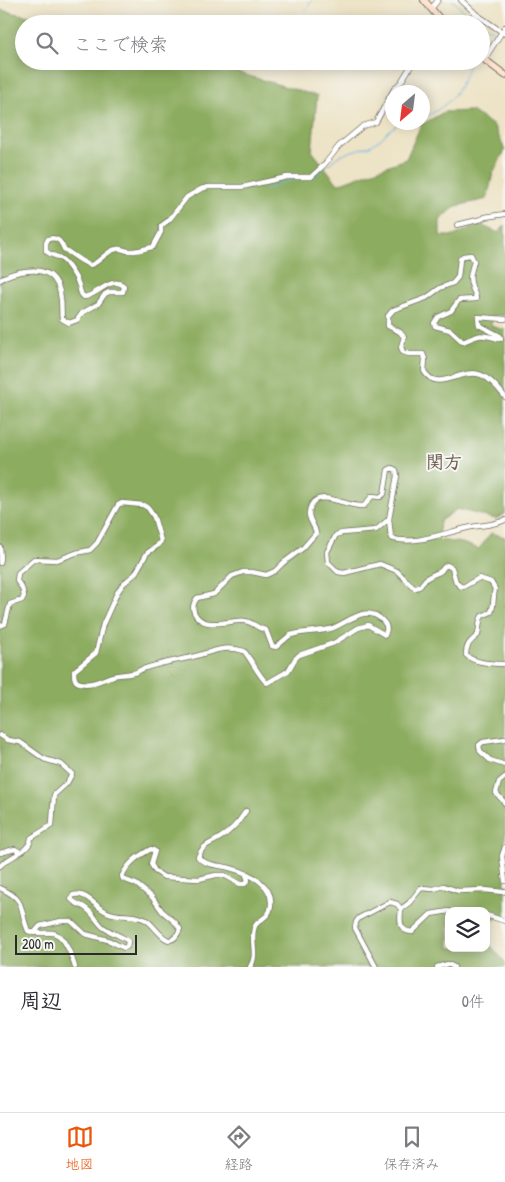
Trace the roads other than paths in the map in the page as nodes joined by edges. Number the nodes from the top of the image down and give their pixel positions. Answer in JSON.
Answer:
{"nodes":[{"id":1,"x":424,"y":0,"type":"edge"},
{"id":2,"x":438,"y":0,"type":"edge"},
{"id":3,"x":461,"y":0,"type":"edge"},
{"id":4,"x":431,"y":8,"type":"junction"},
{"id":5,"x":437,"y":15,"type":"edge"},
{"id":6,"x":477,"y":15,"type":"edge"},
{"id":7,"x":490,"y":25,"type":"edge"},
{"id":8,"x":505,"y":27,"type":"edge"},
{"id":9,"x":501,"y":33,"type":"edge"},
{"id":10,"x":490,"y":48,"type":"edge"},
{"id":11,"x":490,"y":63,"type":"edge"},
{"id":12,"x":408,"y":70,"type":"edge"},
{"id":13,"x":505,"y":75,"type":"edge"},
{"id":14,"x":505,"y":214,"type":"edge"},
{"id":15,"x":457,"y":225,"type":"dead end"},
{"id":16,"x":0,"y":280,"type":"edge"},
{"id":17,"x":505,"y":319,"type":"edge"},
{"id":18,"x":505,"y":397,"type":"edge"},
{"id":19,"x":389,"y":519,"type":"junction"},
{"id":20,"x":505,"y":520,"type":"edge"},
{"id":21,"x":0,"y":547,"type":"edge"},
{"id":22,"x":0,"y":563,"type":"edge"},
{"id":23,"x":0,"y":626,"type":"edge"},
{"id":24,"x":505,"y":664,"type":"edge"},
{"id":25,"x":0,"y":735,"type":"edge"},
{"id":26,"x":505,"y":739,"type":"edge"},
{"id":27,"x":505,"y":765,"type":"edge"},
{"id":28,"x":505,"y":777,"type":"edge"},
{"id":29,"x":505,"y":804,"type":"edge"},
{"id":30,"x":246,"y":811,"type":"dead end"},
{"id":31,"x":505,"y":848,"type":"edge"},
{"id":32,"x":20,"y":852,"type":"junction"},
{"id":33,"x":0,"y":853,"type":"edge"},
{"id":34,"x":0,"y":866,"type":"edge"},
{"id":35,"x":246,"y":875,"type":"junction"},
{"id":36,"x":505,"y":881,"type":"edge"},
{"id":37,"x":0,"y":888,"type":"edge"},
{"id":38,"x":505,"y":891,"type":"edge"},
{"id":39,"x":401,"y":909,"type":"junction"},
{"id":40,"x":445,"y":912,"type":"edge"},
{"id":41,"x":490,"y":915,"type":"edge"},
{"id":42,"x":505,"y":920,"type":"edge"},
{"id":43,"x":34,"y":934,"type":"junction"},
{"id":44,"x":75,"y":967,"type":"edge"},
{"id":45,"x":250,"y":967,"type":"edge"},
{"id":46,"x":376,"y":967,"type":"edge"},
{"id":47,"x":437,"y":967,"type":"edge"},
{"id":48,"x":454,"y":967,"type":"edge"}],
"edges":[{"from":1,"to":4,"type":"main road"},
{"from":2,"to":4,"type":"street"},
{"from":3,"to":6,"type":"street"},
{"from":4,"to":5,"type":"main road"},
{"from":7,"to":9,"type":"street"},
{"from":8,"to":9,"type":"street"},
{"from":9,"to":10,"type":"street"},
{"from":11,"to":13,"type":"main road"},
{"from":12,"to":16,"type":"street"},
{"from":14,"to":15,"type":"street"},
{"from":17,"to":18,"type":"street"},
{"from":19,"to":20,"type":"street"},
{"from":19,"to":23,"type":"street"},
{"from":19,"to":24,"type":"street"},
{"from":21,"to":22,"type":"street"},
{"from":25,"to":32,"type":"street"},
{"from":26,"to":27,"type":"street"},
{"from":28,"to":29,"type":"street"},
{"from":30,"to":35,"type":"street"},
{"from":31,"to":36,"type":"street"},
{"from":32,"to":33,"type":"street"},
{"from":32,"to":34,"type":"street"},
{"from":35,"to":43,"type":"street"},
{"from":35,"to":45,"type":"street"},
{"from":37,"to":43,"type":"street"},
{"from":38,"to":39,"type":"street"},
{"from":39,"to":40,"type":"street"},
{"from":39,"to":46,"type":"street"},
{"from":41,"to":42,"type":"street"},
{"from":43,"to":44,"type":"street"},
{"from":47,"to":48,"type":"street"}]}
